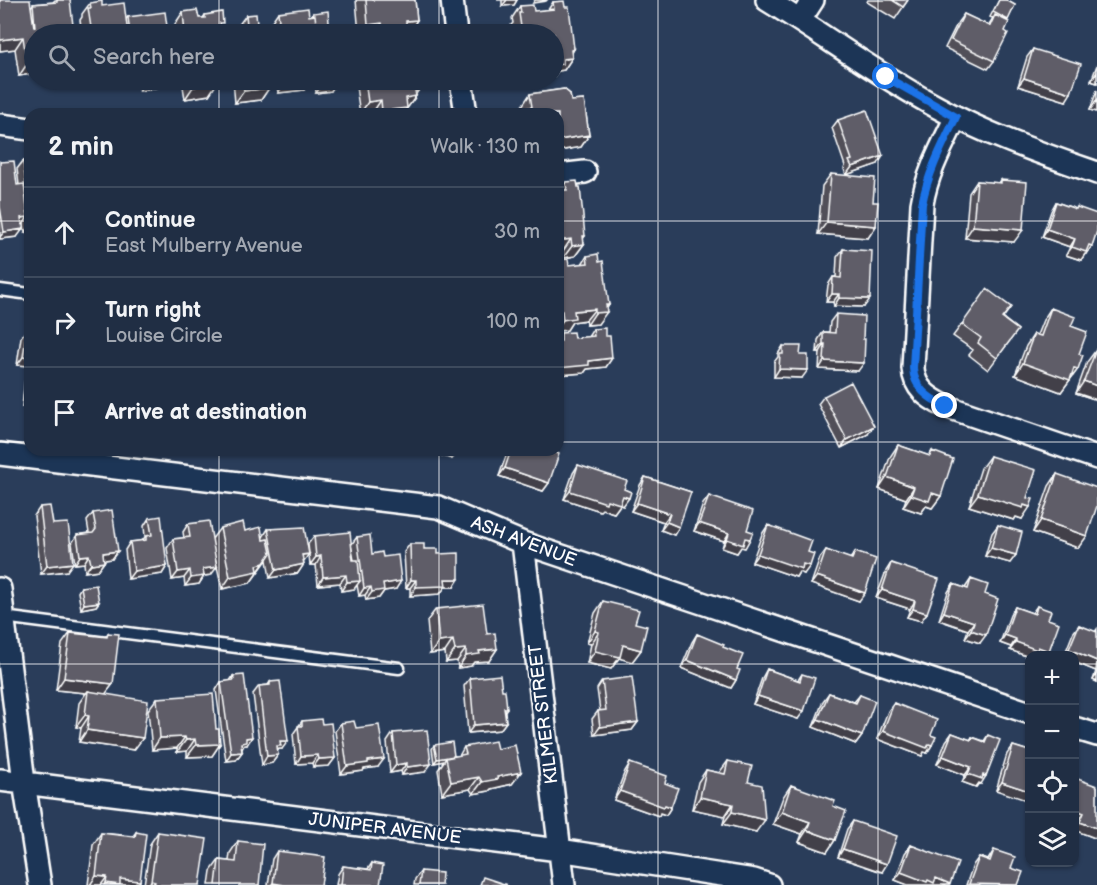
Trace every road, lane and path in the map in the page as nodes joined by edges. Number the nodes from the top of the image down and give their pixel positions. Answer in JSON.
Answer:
{"nodes":[{"id":1,"x":452,"y":0,"type":"edge"},
{"id":2,"x":767,"y":0,"type":"edge"},
{"id":3,"x":813,"y":0,"type":"edge"},
{"id":4,"x":800,"y":20,"type":"junction"},
{"id":5,"x":455,"y":24,"type":"edge"},
{"id":6,"x":462,"y":90,"type":"edge"},
{"id":7,"x":464,"y":108,"type":"edge"},
{"id":8,"x":956,"y":117,"type":"junction"},
{"id":9,"x":0,"y":125,"type":"edge"},
{"id":10,"x":24,"y":128,"type":"edge"},
{"id":11,"x":585,"y":172,"type":"dead end"},
{"id":12,"x":1097,"y":173,"type":"edge"},
{"id":13,"x":564,"y":174,"type":"edge"},
{"id":14,"x":0,"y":290,"type":"edge"},
{"id":15,"x":24,"y":293,"type":"edge"},
{"id":16,"x":0,"y":454,"type":"edge"},
{"id":17,"x":1097,"y":458,"type":"edge"},
{"id":18,"x":523,"y":543,"type":"junction"},
{"id":19,"x":0,"y":589,"type":"edge"},
{"id":20,"x":3,"y":617,"type":"junction"},
{"id":21,"x":399,"y":668,"type":"dead end"},
{"id":22,"x":1025,"y":712,"type":"edge"},
{"id":23,"x":1079,"y":730,"type":"edge"},
{"id":24,"x":1097,"y":735,"type":"edge"},
{"id":25,"x":0,"y":780,"type":"edge"},
{"id":26,"x":24,"y":782,"type":"junction"},
{"id":27,"x":559,"y":850,"type":"junction"},
{"id":28,"x":40,"y":885,"type":"edge"},
{"id":29,"x":564,"y":885,"type":"edge"},
{"id":30,"x":769,"y":885,"type":"edge"}],
"edges":[{"from":1,"to":5,"type":"street"},
{"from":2,"to":4,"type":"street"},
{"from":3,"to":4,"type":"street"},
{"from":4,"to":8,"type":"street"},
{"from":6,"to":7,"type":"street"},
{"from":8,"to":12,"type":"street"},
{"from":8,"to":17,"type":"street"},
{"from":9,"to":10,"type":"street"},
{"from":11,"to":13,"type":"street"},
{"from":14,"to":15,"type":"lane"},
{"from":16,"to":18,"type":"street","name":"ASH AVENUE"},
{"from":18,"to":22,"type":"street","name":"ASH AVENUE"},
{"from":18,"to":27,"type":"street","name":"KILMER STREET"},
{"from":19,"to":20,"type":"street"},
{"from":20,"to":21,"type":"lane"},
{"from":20,"to":26,"type":"street"},
{"from":23,"to":24,"type":"street"},
{"from":25,"to":26,"type":"street","name":"JUNIPER AVENUE"},
{"from":26,"to":27,"type":"street","name":"JUNIPER AVENUE"},
{"from":26,"to":28,"type":"street"},
{"from":27,"to":29,"type":"street","name":"KILMER STREET"},
{"from":27,"to":30,"type":"street","name":"JUNIPER AVENUE"}]}
